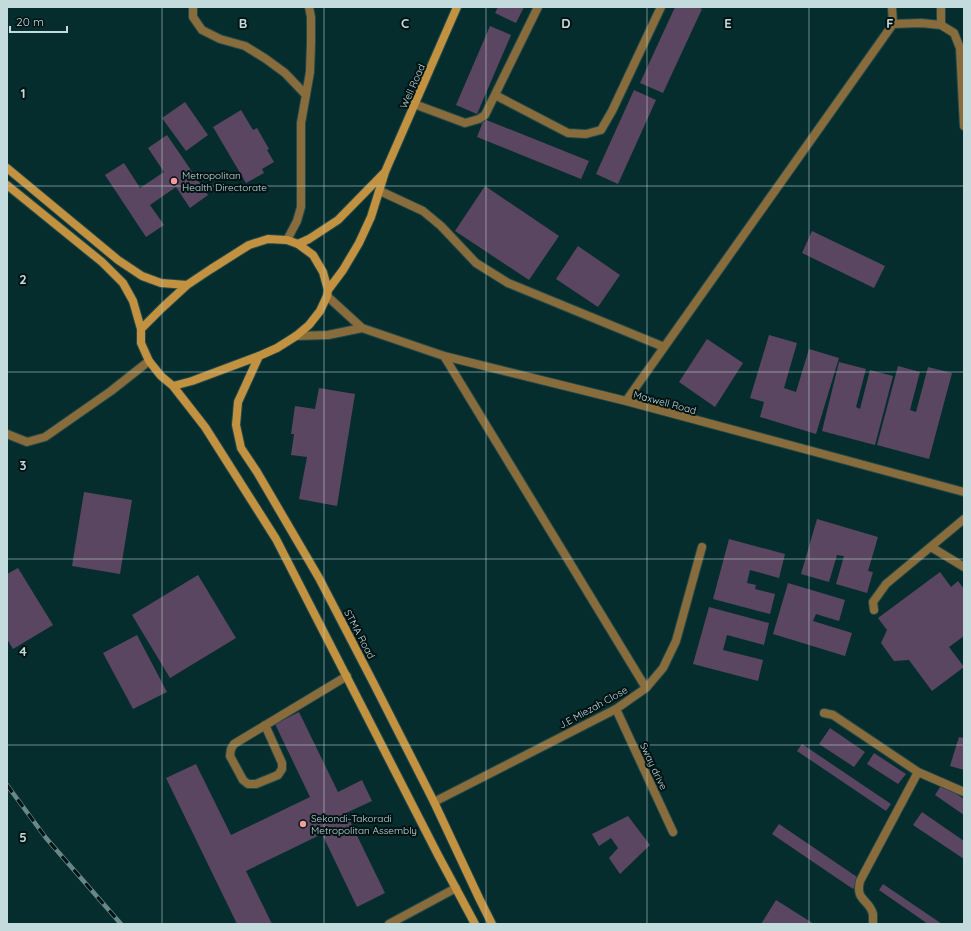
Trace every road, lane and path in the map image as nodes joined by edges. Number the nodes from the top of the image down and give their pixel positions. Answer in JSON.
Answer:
{"nodes":[{"id":1,"x":193,"y":7,"type":"edge"},
{"id":2,"x":310,"y":7,"type":"edge"},
{"id":3,"x":457,"y":7,"type":"edge"},
{"id":4,"x":538,"y":7,"type":"edge"},
{"id":5,"x":661,"y":7,"type":"edge"},
{"id":6,"x":892,"y":7,"type":"edge"},
{"id":7,"x":941,"y":7,"type":"edge"},
{"id":8,"x":893,"y":24,"type":"junction"},
{"id":9,"x":941,"y":25,"type":"junction"},
{"id":10,"x":306,"y":95,"type":"junction"},
{"id":11,"x":495,"y":95,"type":"junction"},
{"id":12,"x":414,"y":104,"type":"junction"},
{"id":13,"x":964,"y":126,"type":"edge"},
{"id":14,"x":7,"y":168,"type":"edge"},
{"id":15,"x":385,"y":172,"type":"junction"},
{"id":16,"x":7,"y":185,"type":"edge"},
{"id":17,"x":380,"y":191,"type":"junction"},
{"id":18,"x":287,"y":240,"type":"junction"},
{"id":19,"x":298,"y":244,"type":"junction"},
{"id":20,"x":187,"y":285,"type":"junction"},
{"id":21,"x":328,"y":293,"type":"junction"},
{"id":22,"x":362,"y":328,"type":"junction"},
{"id":23,"x":141,"y":329,"type":"junction"},
{"id":24,"x":296,"y":336,"type":"junction"},
{"id":25,"x":664,"y":347,"type":"junction"},
{"id":26,"x":259,"y":356,"type":"junction"},
{"id":27,"x":444,"y":356,"type":"junction"},
{"id":28,"x":149,"y":362,"type":"junction"},
{"id":29,"x":173,"y":386,"type":"junction"},
{"id":30,"x":626,"y":401,"type":"junction"},
{"id":31,"x":7,"y":434,"type":"edge"},
{"id":32,"x":964,"y":492,"type":"edge"},
{"id":33,"x":964,"y":519,"type":"edge"},
{"id":34,"x":702,"y":547,"type":"dead end"},
{"id":35,"x":931,"y":547,"type":"junction"},
{"id":36,"x":964,"y":567,"type":"edge"},
{"id":37,"x":874,"y":610,"type":"dead end"},
{"id":38,"x":347,"y":676,"type":"junction"},
{"id":39,"x":646,"y":688,"type":"junction"},
{"id":40,"x":616,"y":709,"type":"junction"},
{"id":41,"x":824,"y":713,"type":"dead end"},
{"id":42,"x":265,"y":725,"type":"junction"},
{"id":43,"x":918,"y":772,"type":"junction"},
{"id":44,"x":964,"y":792,"type":"edge"},
{"id":45,"x":434,"y":802,"type":"junction"},
{"id":46,"x":673,"y":832,"type":"dead end"},
{"id":47,"x":456,"y":888,"type":"junction"},
{"id":48,"x":389,"y":924,"type":"edge"},
{"id":49,"x":475,"y":924,"type":"edge"},
{"id":50,"x":492,"y":924,"type":"edge"},
{"id":51,"x":872,"y":924,"type":"edge"}],
"edges":[{"from":1,"to":10,"type":"street"},
{"from":2,"to":10,"type":"street"},
{"from":3,"to":12,"type":"main road","name":"Well Road"},
{"from":4,"to":11,"type":"street"},
{"from":5,"to":11,"type":"street"},
{"from":6,"to":8,"type":"street"},
{"from":7,"to":9,"type":"street"},
{"from":8,"to":9,"type":"street"},
{"from":8,"to":25,"type":"street"},
{"from":9,"to":13,"type":"street"},
{"from":10,"to":18,"type":"street"},
{"from":11,"to":12,"type":"street"},
{"from":12,"to":15,"type":"main road","name":"Well Road"},
{"from":14,"to":20,"type":"main road"},
{"from":15,"to":17,"type":"main road","name":"Well Road"},
{"from":15,"to":19,"type":"main road","name":"Well Road"},
{"from":16,"to":23,"type":"main road"},
{"from":17,"to":21,"type":"main road","name":"Well Road"},
{"from":17,"to":25,"type":"street"},
{"from":18,"to":19,"type":"main road"},
{"from":18,"to":20,"type":"main road"},
{"from":19,"to":21,"type":"main road"},
{"from":20,"to":23,"type":"main road"},
{"from":21,"to":22,"type":"street","name":"Maxwell Road"},
{"from":21,"to":24,"type":"main road","name":"Well Road"},
{"from":22,"to":24,"type":"street"},
{"from":22,"to":27,"type":"street","name":"Maxwell Road"},
{"from":23,"to":28,"type":"main road"},
{"from":24,"to":26,"type":"main road","name":"Well Road"},
{"from":25,"to":30,"type":"street"},
{"from":26,"to":29,"type":"main road","name":"Well Road"},
{"from":26,"to":45,"type":"main road","name":"STMA Road"},
{"from":27,"to":30,"type":"street","name":"Maxwell Road"},
{"from":27,"to":39,"type":"street"},
{"from":28,"to":29,"type":"main road"},
{"from":28,"to":31,"type":"street"},
{"from":29,"to":38,"type":"main road"},
{"from":30,"to":32,"type":"street","name":"Maxwell Road"},
{"from":33,"to":35,"type":"street"},
{"from":34,"to":39,"type":"street","name":"J.E Miezah Close"},
{"from":35,"to":36,"type":"street"},
{"from":35,"to":37,"type":"street"},
{"from":38,"to":42,"type":"street"},
{"from":38,"to":47,"type":"main road"},
{"from":39,"to":40,"type":"street","name":"J.E Miezah Close"},
{"from":40,"to":45,"type":"street","name":"J.E Miezah Close"},
{"from":40,"to":46,"type":"street","name":"Sway drive"},
{"from":41,"to":43,"type":"street"},
{"from":42,"to":42,"type":"street"},
{"from":43,"to":44,"type":"street"},
{"from":43,"to":51,"type":"street"},
{"from":45,"to":50,"type":"main road","name":"STMA Road"},
{"from":47,"to":48,"type":"street"},
{"from":47,"to":49,"type":"main road"}]}
